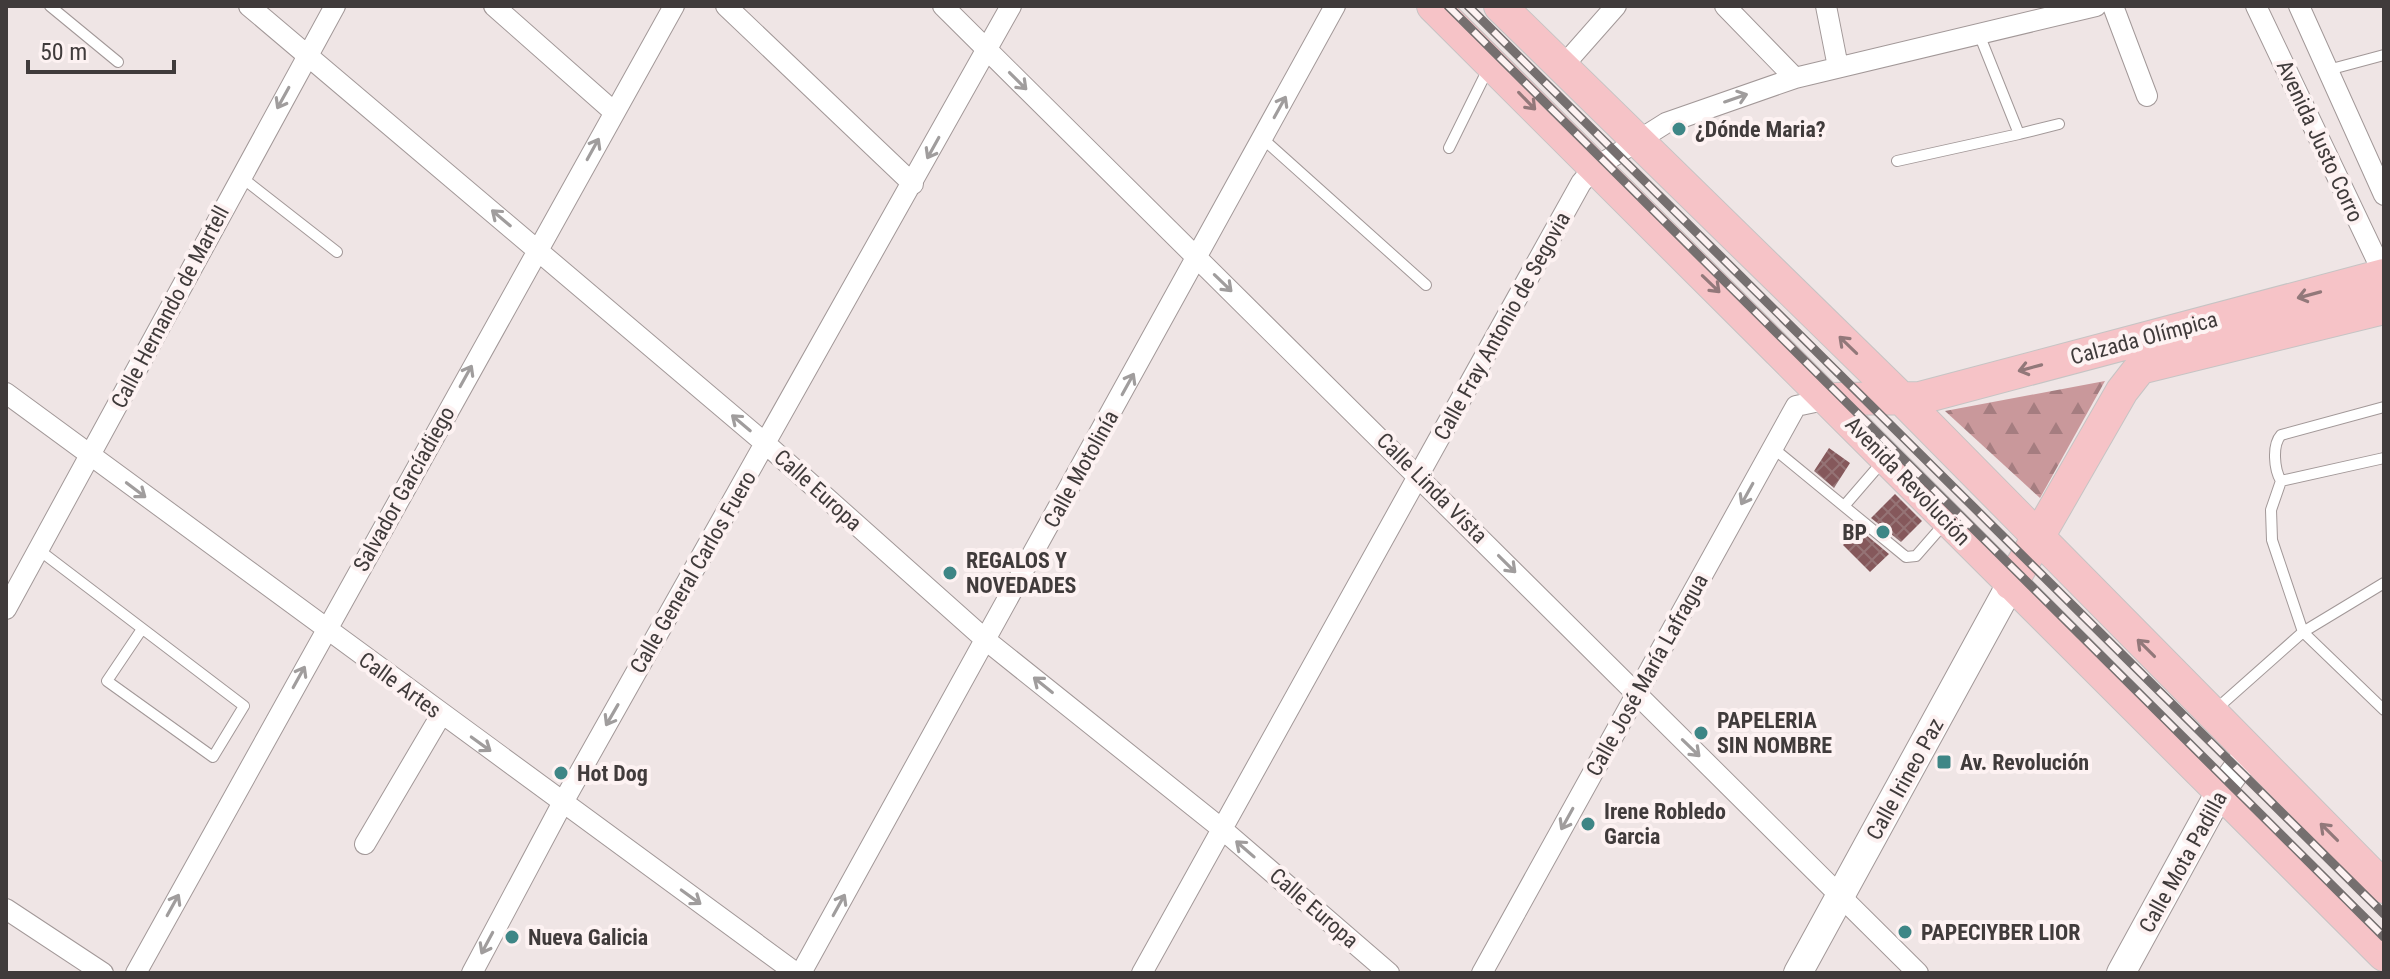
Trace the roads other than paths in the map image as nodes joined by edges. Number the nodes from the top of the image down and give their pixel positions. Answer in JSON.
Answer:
{"nodes":[{"id":1,"x":50,"y":6,"type":"edge"},
{"id":2,"x":249,"y":6,"type":"edge"},
{"id":3,"x":335,"y":6,"type":"edge"},
{"id":4,"x":494,"y":6,"type":"edge"},
{"id":5,"x":674,"y":6,"type":"edge"},
{"id":6,"x":726,"y":6,"type":"edge"},
{"id":7,"x":943,"y":6,"type":"edge"},
{"id":8,"x":1011,"y":6,"type":"edge"},
{"id":9,"x":1335,"y":6,"type":"edge"},
{"id":10,"x":1433,"y":6,"type":"edge"},
{"id":11,"x":1616,"y":6,"type":"edge"},
{"id":12,"x":1725,"y":6,"type":"edge"},
{"id":13,"x":1826,"y":6,"type":"edge"},
{"id":14,"x":2096,"y":6,"type":"edge"},
{"id":15,"x":2113,"y":6,"type":"edge"},
{"id":16,"x":2256,"y":6,"type":"edge"},
{"id":17,"x":2299,"y":6,"type":"edge"},
{"id":18,"x":1511,"y":10,"type":"edge"},
{"id":19,"x":1979,"y":34,"type":"junction"},
{"id":20,"x":988,"y":51,"type":"junction"},
{"id":21,"x":307,"y":54,"type":"junction"},
{"id":22,"x":2384,"y":55,"type":"edge"},
{"id":23,"x":118,"y":62,"type":"dead end"},
{"id":24,"x":1490,"y":64,"type":"junction"},
{"id":25,"x":1563,"y":66,"type":"junction"},
{"id":26,"x":1838,"y":67,"type":"junction"},
{"id":27,"x":2328,"y":70,"type":"junction"},
{"id":28,"x":1795,"y":78,"type":"junction"},
{"id":29,"x":2147,"y":96,"type":"dead end"},
{"id":30,"x":614,"y":112,"type":"junction"},
{"id":31,"x":2059,"y":124,"type":"dead end"},
{"id":32,"x":2019,"y":134,"type":"junction"},
{"id":33,"x":1262,"y":138,"type":"junction"},
{"id":34,"x":1639,"y":141,"type":"junction"},
{"id":35,"x":1449,"y":148,"type":"dead end"},
{"id":36,"x":1897,"y":161,"type":"dead end"},
{"id":37,"x":1593,"y":169,"type":"junction"},
{"id":38,"x":240,"y":177,"type":"junction"},
{"id":39,"x":913,"y":184,"type":"junction"},
{"id":40,"x":2384,"y":195,"type":"edge"},
{"id":41,"x":536,"y":249,"type":"junction"},
{"id":42,"x":337,"y":252,"type":"dead end"},
{"id":43,"x":1197,"y":258,"type":"junction"},
{"id":44,"x":2384,"y":275,"type":"edge"},
{"id":45,"x":1426,"y":285,"type":"dead end"},
{"id":46,"x":2384,"y":308,"type":"edge"},
{"id":47,"x":6,"y":393,"type":"edge"},
{"id":48,"x":1829,"y":399,"type":"junction"},
{"id":49,"x":1903,"y":400,"type":"junction"},
{"id":50,"x":2384,"y":407,"type":"edge"},
{"id":51,"x":766,"y":444,"type":"junction"},
{"id":52,"x":1773,"y":448,"type":"junction"},
{"id":53,"x":90,"y":456,"type":"junction"},
{"id":54,"x":1886,"y":458,"type":"junction"},
{"id":55,"x":2384,"y":458,"type":"edge"},
{"id":56,"x":1419,"y":475,"type":"junction"},
{"id":57,"x":2281,"y":481,"type":"junction"},
{"id":58,"x":1845,"y":505,"type":"junction"},
{"id":59,"x":1946,"y":521,"type":"junction"},
{"id":60,"x":2037,"y":539,"type":"junction"},
{"id":61,"x":39,"y":550,"type":"junction"},
{"id":62,"x":2384,"y":583,"type":"edge"},
{"id":63,"x":2011,"y":584,"type":"junction"},
{"id":64,"x":6,"y":609,"type":"edge"},
{"id":65,"x":142,"y":629,"type":"junction"},
{"id":66,"x":325,"y":630,"type":"junction"},
{"id":67,"x":2303,"y":632,"type":"junction"},
{"id":68,"x":987,"y":641,"type":"junction"},
{"id":69,"x":1636,"y":695,"type":"junction"},
{"id":70,"x":2384,"y":710,"type":"edge"},
{"id":71,"x":2211,"y":713,"type":"junction"},
{"id":72,"x":441,"y":715,"type":"junction"},
{"id":73,"x":2249,"y":753,"type":"junction"},
{"id":74,"x":2220,"y":792,"type":"junction"},
{"id":75,"x":562,"y":804,"type":"junction"},
{"id":76,"x":1222,"y":829,"type":"junction"},
{"id":77,"x":365,"y":844,"type":"dead end"},
{"id":78,"x":2384,"y":887,"type":"edge"},
{"id":79,"x":1841,"y":895,"type":"junction"},
{"id":80,"x":6,"y":909,"type":"edge"},
{"id":81,"x":2384,"y":955,"type":"edge"},
{"id":82,"x":103,"y":973,"type":"edge"},
{"id":83,"x":136,"y":973,"type":"edge"},
{"id":84,"x":472,"y":973,"type":"edge"},
{"id":85,"x":798,"y":973,"type":"edge"},
{"id":86,"x":1142,"y":973,"type":"edge"},
{"id":87,"x":1389,"y":973,"type":"edge"},
{"id":88,"x":1482,"y":973,"type":"edge"},
{"id":89,"x":1798,"y":973,"type":"edge"},
{"id":90,"x":1918,"y":973,"type":"edge"},
{"id":91,"x":2121,"y":973,"type":"edge"}],
"edges":[{"from":1,"to":23,"type":"lane"},
{"from":2,"to":21,"type":"street","name":"Calle Europa"},
{"from":3,"to":21,"type":"street","name":"Calle Hernando de Martell"},
{"from":4,"to":30,"type":"street"},
{"from":5,"to":30,"type":"street","name":"Salvador Garcíadiego"},
{"from":6,"to":39,"type":"street"},
{"from":7,"to":20,"type":"street","name":"Calle Linda Vista"},
{"from":8,"to":20,"type":"street","name":"Calle General Carlos Fuero"},
{"from":33,"to":9,"type":"street","name":"Calle Motolinía","one_way":true},
{"from":10,"to":24,"type":"main road","name":"Avenida Revolución"},
{"from":11,"to":25,"type":"street"},
{"from":12,"to":28,"type":"street"},
{"from":13,"to":26,"type":"street"},
{"from":14,"to":19,"type":"street","name":"Calle Fray Antonio de Segovia"},
{"from":15,"to":29,"type":"street"},
{"from":16,"to":44,"type":"street","name":"Avenida Justo Corro"},
{"from":17,"to":27,"type":"street","name":"Avenida Justo Corro"},
{"from":18,"to":25,"type":"main road"},
{"from":19,"to":26,"type":"street","name":"Calle Fray Antonio de Segovia"},
{"from":19,"to":32,"type":"lane"},
{"from":20,"to":39,"type":"street","name":"Calle General Carlos Fuero","one_way":true},
{"from":20,"to":43,"type":"street","name":"Calle Linda Vista","one_way":true},
{"from":21,"to":38,"type":"street","name":"Calle Hernando de Martell","one_way":true},
{"from":41,"to":21,"type":"street","name":"Calle Europa","one_way":true},
{"from":22,"to":27,"type":"lane"},
{"from":24,"to":35,"type":"lane"},
{"from":24,"to":37,"type":"main road","name":"Avenida Revolución","one_way":true},
{"from":25,"to":34,"type":"main road"},
{"from":26,"to":28,"type":"street","name":"Calle Fray Antonio de Segovia"},
{"from":27,"to":40,"type":"street","name":"Avenida Justo Corro"},
{"from":34,"to":28,"type":"street","name":"Calle Fray Antonio de Segovia","one_way":true},
{"from":41,"to":30,"type":"street","name":"Salvador Garcíadiego","one_way":true},
{"from":31,"to":32,"type":"lane"},
{"from":32,"to":36,"type":"lane"},
{"from":33,"to":43,"type":"street","name":"Calle Motolinía"},
{"from":33,"to":45,"type":"lane"},
{"from":34,"to":37,"type":"street","name":"Calle Fray Antonio de Segovia"},
{"from":49,"to":34,"type":"main road","one_way":true},
{"from":37,"to":48,"type":"main road","name":"Avenida Revolución","one_way":true},
{"from":37,"to":56,"type":"street","name":"Calle Fray Antonio de Segovia"},
{"from":38,"to":42,"type":"lane"},
{"from":38,"to":53,"type":"street","name":"Calle Hernando de Martell"},
{"from":39,"to":51,"type":"street","name":"Calle General Carlos Fuero"},
{"from":51,"to":41,"type":"street","name":"Calle Europa","one_way":true},
{"from":66,"to":41,"type":"street","name":"Salvador Garcíadiego","one_way":true},
{"from":43,"to":56,"type":"street","name":"Calle Linda Vista","one_way":true},
{"from":68,"to":43,"type":"street","name":"Calle Motolinía","one_way":true},
{"from":44,"to":49,"type":"main road","name":"Calzada Olímpica","one_way":true},
{"from":46,"to":60,"type":"main road","name":"Calzada Olímpica"},
{"from":47,"to":53,"type":"street","name":"Calle Artes"},
{"from":48,"to":49,"type":"main road","name":"Calzada Olímpica"},
{"from":48,"to":52,"type":"street","name":"Calle José María Lafragua"},
{"from":48,"to":54,"type":"main road","name":"Avenida Revolución"},
{"from":49,"to":60,"type":"main road"},
{"from":50,"to":57,"type":"lane"},
{"from":51,"to":68,"type":"street","name":"Calle Europa"},
{"from":51,"to":75,"type":"street","name":"Calle General Carlos Fuero","one_way":true},
{"from":52,"to":58,"type":"lane"},
{"from":52,"to":69,"type":"street","name":"Calle José María Lafragua","one_way":true},
{"from":53,"to":61,"type":"street","name":"Calle Hernando de Martell"},
{"from":53,"to":66,"type":"street","name":"Calle Artes","one_way":true},
{"from":54,"to":58,"type":"lane"},
{"from":54,"to":59,"type":"main road","name":"Avenida Revolución"},
{"from":55,"to":57,"type":"lane"},
{"from":56,"to":69,"type":"street","name":"Calle Linda Vista","one_way":true},
{"from":56,"to":76,"type":"street","name":"Calle Fray Antonio de Segovia"},
{"from":57,"to":67,"type":"lane"},
{"from":58,"to":59,"type":"lane"},
{"from":59,"to":63,"type":"main road","name":"Avenida Revolución"},
{"from":60,"to":63,"type":"main road","name":"Calzada Olímpica"},
{"from":71,"to":60,"type":"main road","one_way":true},
{"from":61,"to":64,"type":"street","name":"Calle Hernando de Martell"},
{"from":61,"to":65,"type":"lane"},
{"from":62,"to":67,"type":"lane"},
{"from":63,"to":74,"type":"main road","name":"Avenida Revolución"},
{"from":63,"to":79,"type":"street","name":"Calle Irineo Paz"},
{"from":65,"to":65,"type":"lane"},
{"from":66,"to":72,"type":"street","name":"Calle Artes"},
{"from":83,"to":66,"type":"street","name":"Salvador Garcíadiego","one_way":true},
{"from":67,"to":70,"type":"lane"},
{"from":67,"to":71,"type":"lane"},
{"from":76,"to":68,"type":"street","name":"Calle Europa","one_way":true},
{"from":85,"to":68,"type":"street","name":"Calle Motolinía","one_way":true},
{"from":69,"to":79,"type":"street","name":"Calle Linda Vista","one_way":true},
{"from":69,"to":88,"type":"street","name":"Calle José María Lafragua","one_way":true},
{"from":71,"to":73,"type":"main road"},
{"from":72,"to":75,"type":"street","name":"Calle Artes","one_way":true},
{"from":72,"to":77,"type":"street"},
{"from":73,"to":74,"type":"street","name":"Calle Mota Padilla"},
{"from":78,"to":73,"type":"main road","one_way":true},
{"from":74,"to":81,"type":"main road","name":"Avenida Revolución"},
{"from":74,"to":91,"type":"street","name":"Calle Mota Padilla"},
{"from":75,"to":84,"type":"street","name":"Calle General Carlos Fuero","one_way":true},
{"from":75,"to":85,"type":"street","name":"Calle Artes","one_way":true},
{"from":76,"to":86,"type":"street","name":"Calle Fray Antonio de Segovia"},
{"from":87,"to":76,"type":"street","name":"Calle Europa","one_way":true},
{"from":79,"to":89,"type":"street","name":"Calle Irineo Paz"},
{"from":79,"to":90,"type":"street","name":"Calle Linda Vista"},
{"from":80,"to":82,"type":"street"}]}
